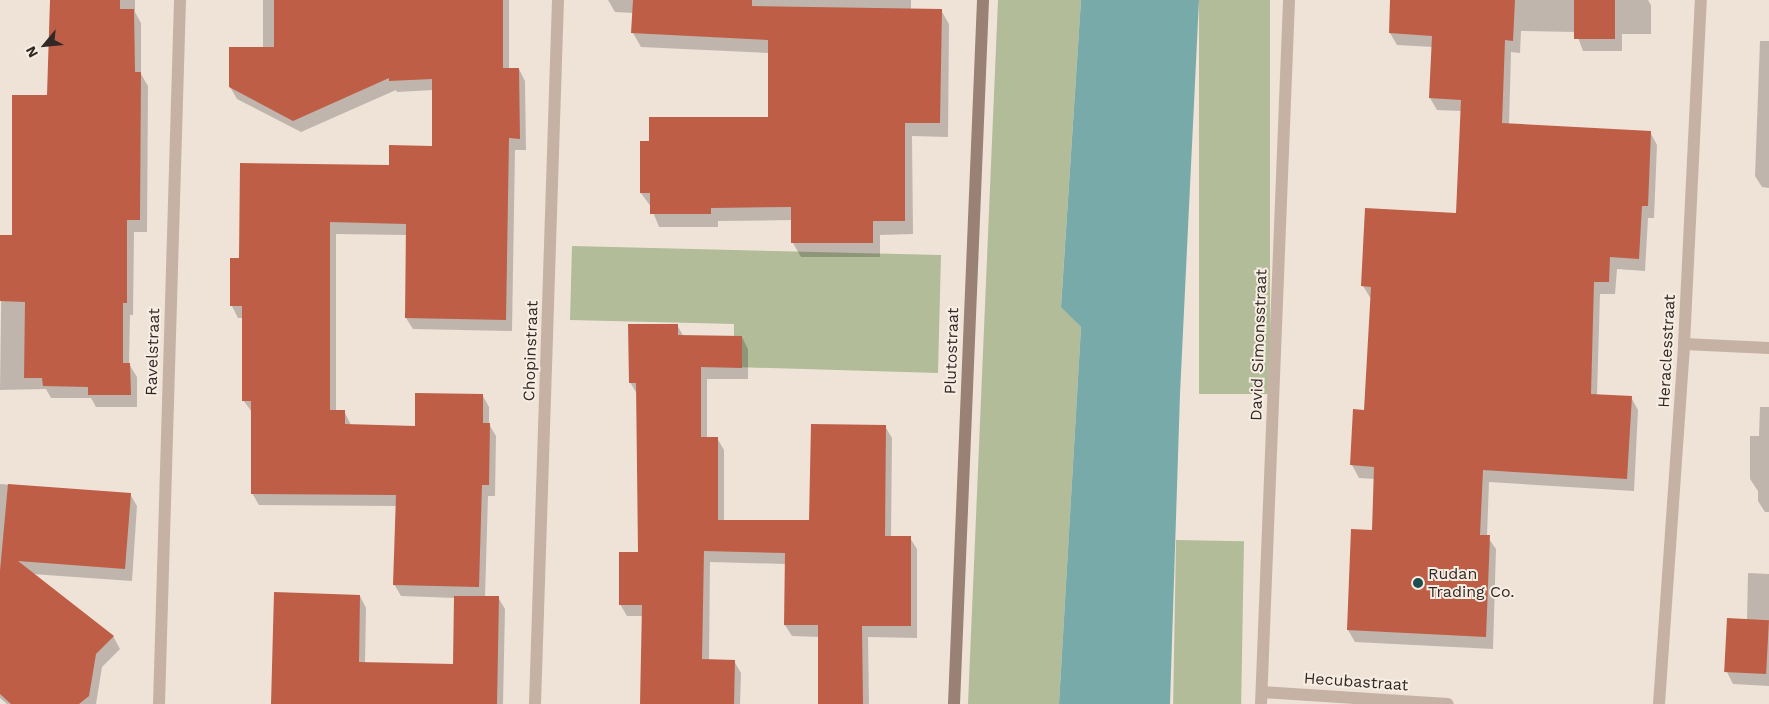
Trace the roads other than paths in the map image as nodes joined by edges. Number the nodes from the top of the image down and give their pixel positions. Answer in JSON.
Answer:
{"nodes":[{"id":1,"x":180,"y":0,"type":"edge"},
{"id":2,"x":558,"y":0,"type":"edge"},
{"id":3,"x":983,"y":0,"type":"edge"},
{"id":4,"x":1289,"y":0,"type":"edge"},
{"id":5,"x":1701,"y":0,"type":"edge"},
{"id":6,"x":1684,"y":344,"type":"junction"},
{"id":7,"x":1769,"y":348,"type":"edge"},
{"id":8,"x":1261,"y":698,"type":"edge"},
{"id":9,"x":159,"y":704,"type":"edge"},
{"id":10,"x":535,"y":704,"type":"edge"},
{"id":11,"x":954,"y":704,"type":"edge"},
{"id":12,"x":1448,"y":704,"type":"edge"},
{"id":13,"x":1660,"y":704,"type":"edge"}],
"edges":[{"from":1,"to":9,"type":"street","name":"Ravelstraat"},
{"from":2,"to":10,"type":"street","name":"Chopinstraat"},
{"from":3,"to":11,"type":"street","name":"Plutostraat"},
{"from":4,"to":8,"type":"street","name":"David Simonsstraat"},
{"from":5,"to":6,"type":"street","name":"Heraclesstraat"},
{"from":6,"to":7,"type":"street"},
{"from":6,"to":13,"type":"street","name":"Heraclesstraat"},
{"from":8,"to":12,"type":"street","name":"Hecubastraat"}]}
